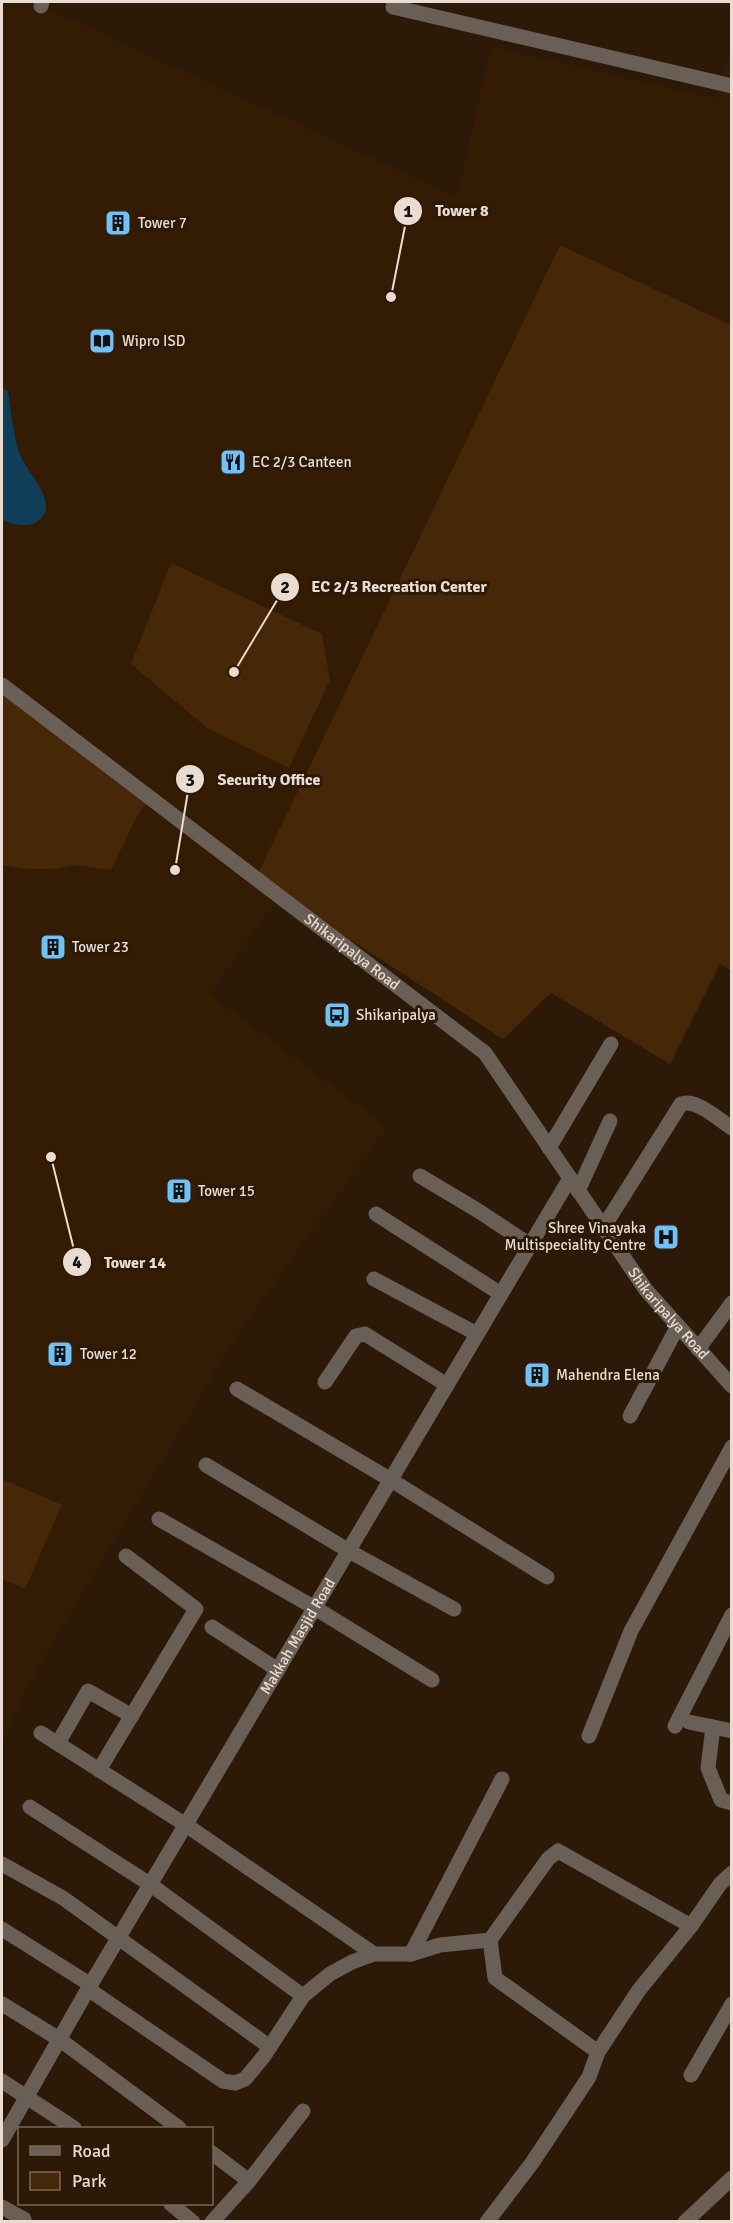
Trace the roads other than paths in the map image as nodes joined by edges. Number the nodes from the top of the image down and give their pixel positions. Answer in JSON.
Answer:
{"nodes":[{"id":1,"x":394,"y":2,"type":"edge"},
{"id":2,"x":732,"y":86,"type":"edge"},
{"id":3,"x":2,"y":685,"type":"edge"},
{"id":4,"x":611,"y":1044,"type":"dead end"},
{"id":5,"x":610,"y":1121,"type":"dead end"},
{"id":6,"x":732,"y":1128,"type":"edge"},
{"id":7,"x":549,"y":1148,"type":"junction"},
{"id":8,"x":420,"y":1176,"type":"dead end"},
{"id":9,"x":574,"y":1184,"type":"junction"},
{"id":10,"x":376,"y":1214,"type":"dead end"},
{"id":11,"x":603,"y":1228,"type":"junction"},
{"id":12,"x":530,"y":1245,"type":"junction"},
{"id":13,"x":374,"y":1279,"type":"dead end"},
{"id":14,"x":501,"y":1294,"type":"junction"},
{"id":15,"x":732,"y":1304,"type":"edge"},
{"id":16,"x":678,"y":1326,"type":"junction"},
{"id":17,"x":477,"y":1334,"type":"junction"},
{"id":18,"x":698,"y":1349,"type":"junction"},
{"id":19,"x":326,"y":1382,"type":"dead end"},
{"id":20,"x":447,"y":1385,"type":"junction"},
{"id":21,"x":732,"y":1386,"type":"edge"},
{"id":22,"x":237,"y":1389,"type":"dead end"},
{"id":23,"x":630,"y":1416,"type":"dead end"},
{"id":24,"x":732,"y":1447,"type":"edge"},
{"id":25,"x":206,"y":1465,"type":"dead end"},
{"id":26,"x":391,"y":1480,"type":"junction"},
{"id":27,"x":159,"y":1519,"type":"dead end"},
{"id":28,"x":348,"y":1551,"type":"junction"},
{"id":29,"x":126,"y":1556,"type":"dead end"},
{"id":30,"x":547,"y":1577,"type":"dead end"},
{"id":31,"x":315,"y":1608,"type":"junction"},
{"id":32,"x":454,"y":1609,"type":"dead end"},
{"id":33,"x":732,"y":1615,"type":"edge"},
{"id":34,"x":212,"y":1627,"type":"dead end"},
{"id":35,"x":278,"y":1670,"type":"junction"},
{"id":36,"x":432,"y":1680,"type":"dead end"},
{"id":37,"x":132,"y":1716,"type":"junction"},
{"id":38,"x":714,"y":1727,"type":"junction"},
{"id":39,"x":732,"y":1731,"type":"edge"},
{"id":40,"x":41,"y":1732,"type":"dead end"},
{"id":41,"x":589,"y":1736,"type":"dead end"},
{"id":42,"x":58,"y":1743,"type":"junction"},
{"id":43,"x":99,"y":1770,"type":"junction"},
{"id":44,"x":502,"y":1779,"type":"dead end"},
{"id":45,"x":732,"y":1803,"type":"edge"},
{"id":46,"x":30,"y":1807,"type":"dead end"},
{"id":47,"x":186,"y":1825,"type":"junction"},
{"id":48,"x":2,"y":1864,"type":"edge"},
{"id":49,"x":732,"y":1873,"type":"edge"},
{"id":50,"x":151,"y":1885,"type":"junction"},
{"id":51,"x":691,"y":1926,"type":"junction"},
{"id":52,"x":2,"y":1929,"type":"edge"},
{"id":53,"x":119,"y":1938,"type":"junction"},
{"id":54,"x":490,"y":1940,"type":"junction"},
{"id":55,"x":374,"y":1954,"type":"junction"},
{"id":56,"x":411,"y":1954,"type":"junction"},
{"id":57,"x":89,"y":1987,"type":"junction"},
{"id":58,"x":303,"y":1996,"type":"junction"},
{"id":59,"x":2,"y":2004,"type":"edge"},
{"id":60,"x":732,"y":2004,"type":"edge"},
{"id":61,"x":59,"y":2039,"type":"junction"},
{"id":62,"x":270,"y":2047,"type":"junction"},
{"id":63,"x":598,"y":2052,"type":"junction"},
{"id":64,"x":691,"y":2075,"type":"dead end"},
{"id":65,"x":2,"y":2081,"type":"edge"},
{"id":66,"x":25,"y":2096,"type":"junction"},
{"id":67,"x":303,"y":2111,"type":"dead end"},
{"id":68,"x":73,"y":2127,"type":"edge"},
{"id":69,"x":178,"y":2127,"type":"edge"},
{"id":70,"x":2,"y":2140,"type":"edge"},
{"id":71,"x":213,"y":2154,"type":"edge"},
{"id":72,"x":732,"y":2178,"type":"edge"},
{"id":73,"x":249,"y":2181,"type":"junction"},
{"id":74,"x":172,"y":2205,"type":"edge"},
{"id":75,"x":2,"y":2207,"type":"edge"},
{"id":76,"x":24,"y":2219,"type":"dead end"},
{"id":77,"x":194,"y":2222,"type":"edge"},
{"id":78,"x":212,"y":2222,"type":"edge"},
{"id":79,"x":487,"y":2222,"type":"edge"},
{"id":80,"x":685,"y":2222,"type":"edge"}],
"edges":[{"from":1,"to":2,"type":"street"},
{"from":3,"to":7,"type":"street","name":"Shikaripalya Road"},
{"from":4,"to":7,"type":"street"},
{"from":5,"to":9,"type":"street","name":"Makkah Masjid Road"},
{"from":6,"to":11,"type":"street"},
{"from":7,"to":9,"type":"street","name":"Shikaripalya Road"},
{"from":8,"to":12,"type":"street"},
{"from":9,"to":11,"type":"street","name":"Shikaripalya Road"},
{"from":9,"to":12,"type":"street","name":"Makkah Masjid Road"},
{"from":10,"to":14,"type":"street"},
{"from":11,"to":16,"type":"street","name":"Shikaripalya Road"},
{"from":12,"to":14,"type":"street","name":"Makkah Masjid Road"},
{"from":13,"to":17,"type":"street"},
{"from":14,"to":17,"type":"street","name":"Makkah Masjid Road"},
{"from":15,"to":18,"type":"street"},
{"from":16,"to":18,"type":"street","name":"Shikaripalya Road"},
{"from":16,"to":23,"type":"street"},
{"from":17,"to":20,"type":"street","name":"Makkah Masjid Road"},
{"from":18,"to":21,"type":"street","name":"Shikaripalya Road"},
{"from":19,"to":20,"type":"street"},
{"from":20,"to":26,"type":"street","name":"Makkah Masjid Road"},
{"from":22,"to":26,"type":"street"},
{"from":24,"to":41,"type":"street"},
{"from":25,"to":28,"type":"street"},
{"from":26,"to":28,"type":"street","name":"Makkah Masjid Road"},
{"from":26,"to":30,"type":"street"},
{"from":27,"to":31,"type":"street"},
{"from":28,"to":31,"type":"street","name":"Makkah Masjid Road"},
{"from":28,"to":32,"type":"street"},
{"from":29,"to":37,"type":"street"},
{"from":31,"to":35,"type":"street","name":"Makkah Masjid Road"},
{"from":31,"to":36,"type":"street"},
{"from":33,"to":38,"type":"street"},
{"from":34,"to":35,"type":"street"},
{"from":35,"to":47,"type":"street","name":"Makkah Masjid Road"},
{"from":37,"to":42,"type":"street"},
{"from":37,"to":43,"type":"street"},
{"from":38,"to":39,"type":"street"},
{"from":38,"to":45,"type":"street"},
{"from":40,"to":42,"type":"street"},
{"from":42,"to":43,"type":"street"},
{"from":43,"to":47,"type":"street"},
{"from":44,"to":56,"type":"street"},
{"from":46,"to":50,"type":"street"},
{"from":47,"to":50,"type":"street","name":"Makkah Masjid Road"},
{"from":47,"to":55,"type":"street"},
{"from":48,"to":53,"type":"street"},
{"from":49,"to":51,"type":"street"},
{"from":50,"to":53,"type":"street","name":"Makkah Masjid Road"},
{"from":50,"to":58,"type":"street"},
{"from":51,"to":54,"type":"street"},
{"from":51,"to":63,"type":"street"},
{"from":52,"to":57,"type":"street"},
{"from":53,"to":57,"type":"street","name":"Makkah Masjid Road"},
{"from":53,"to":62,"type":"street"},
{"from":54,"to":56,"type":"street"},
{"from":54,"to":63,"type":"street"},
{"from":55,"to":56,"type":"street"},
{"from":55,"to":58,"type":"street"},
{"from":57,"to":61,"type":"street","name":"Makkah Masjid Road"},
{"from":57,"to":62,"type":"street"},
{"from":58,"to":62,"type":"street"},
{"from":59,"to":61,"type":"street"},
{"from":60,"to":64,"type":"street"},
{"from":61,"to":66,"type":"street","name":"Makkah Masjid Road"},
{"from":61,"to":69,"type":"street"},
{"from":63,"to":79,"type":"street"},
{"from":65,"to":66,"type":"street"},
{"from":66,"to":68,"type":"street"},
{"from":66,"to":70,"type":"street","name":"Makkah Masjid Road"},
{"from":67,"to":73,"type":"street"},
{"from":71,"to":73,"type":"street"},
{"from":72,"to":80,"type":"street"},
{"from":73,"to":78,"type":"street"},
{"from":74,"to":77,"type":"street"},
{"from":75,"to":76,"type":"street"}]}
